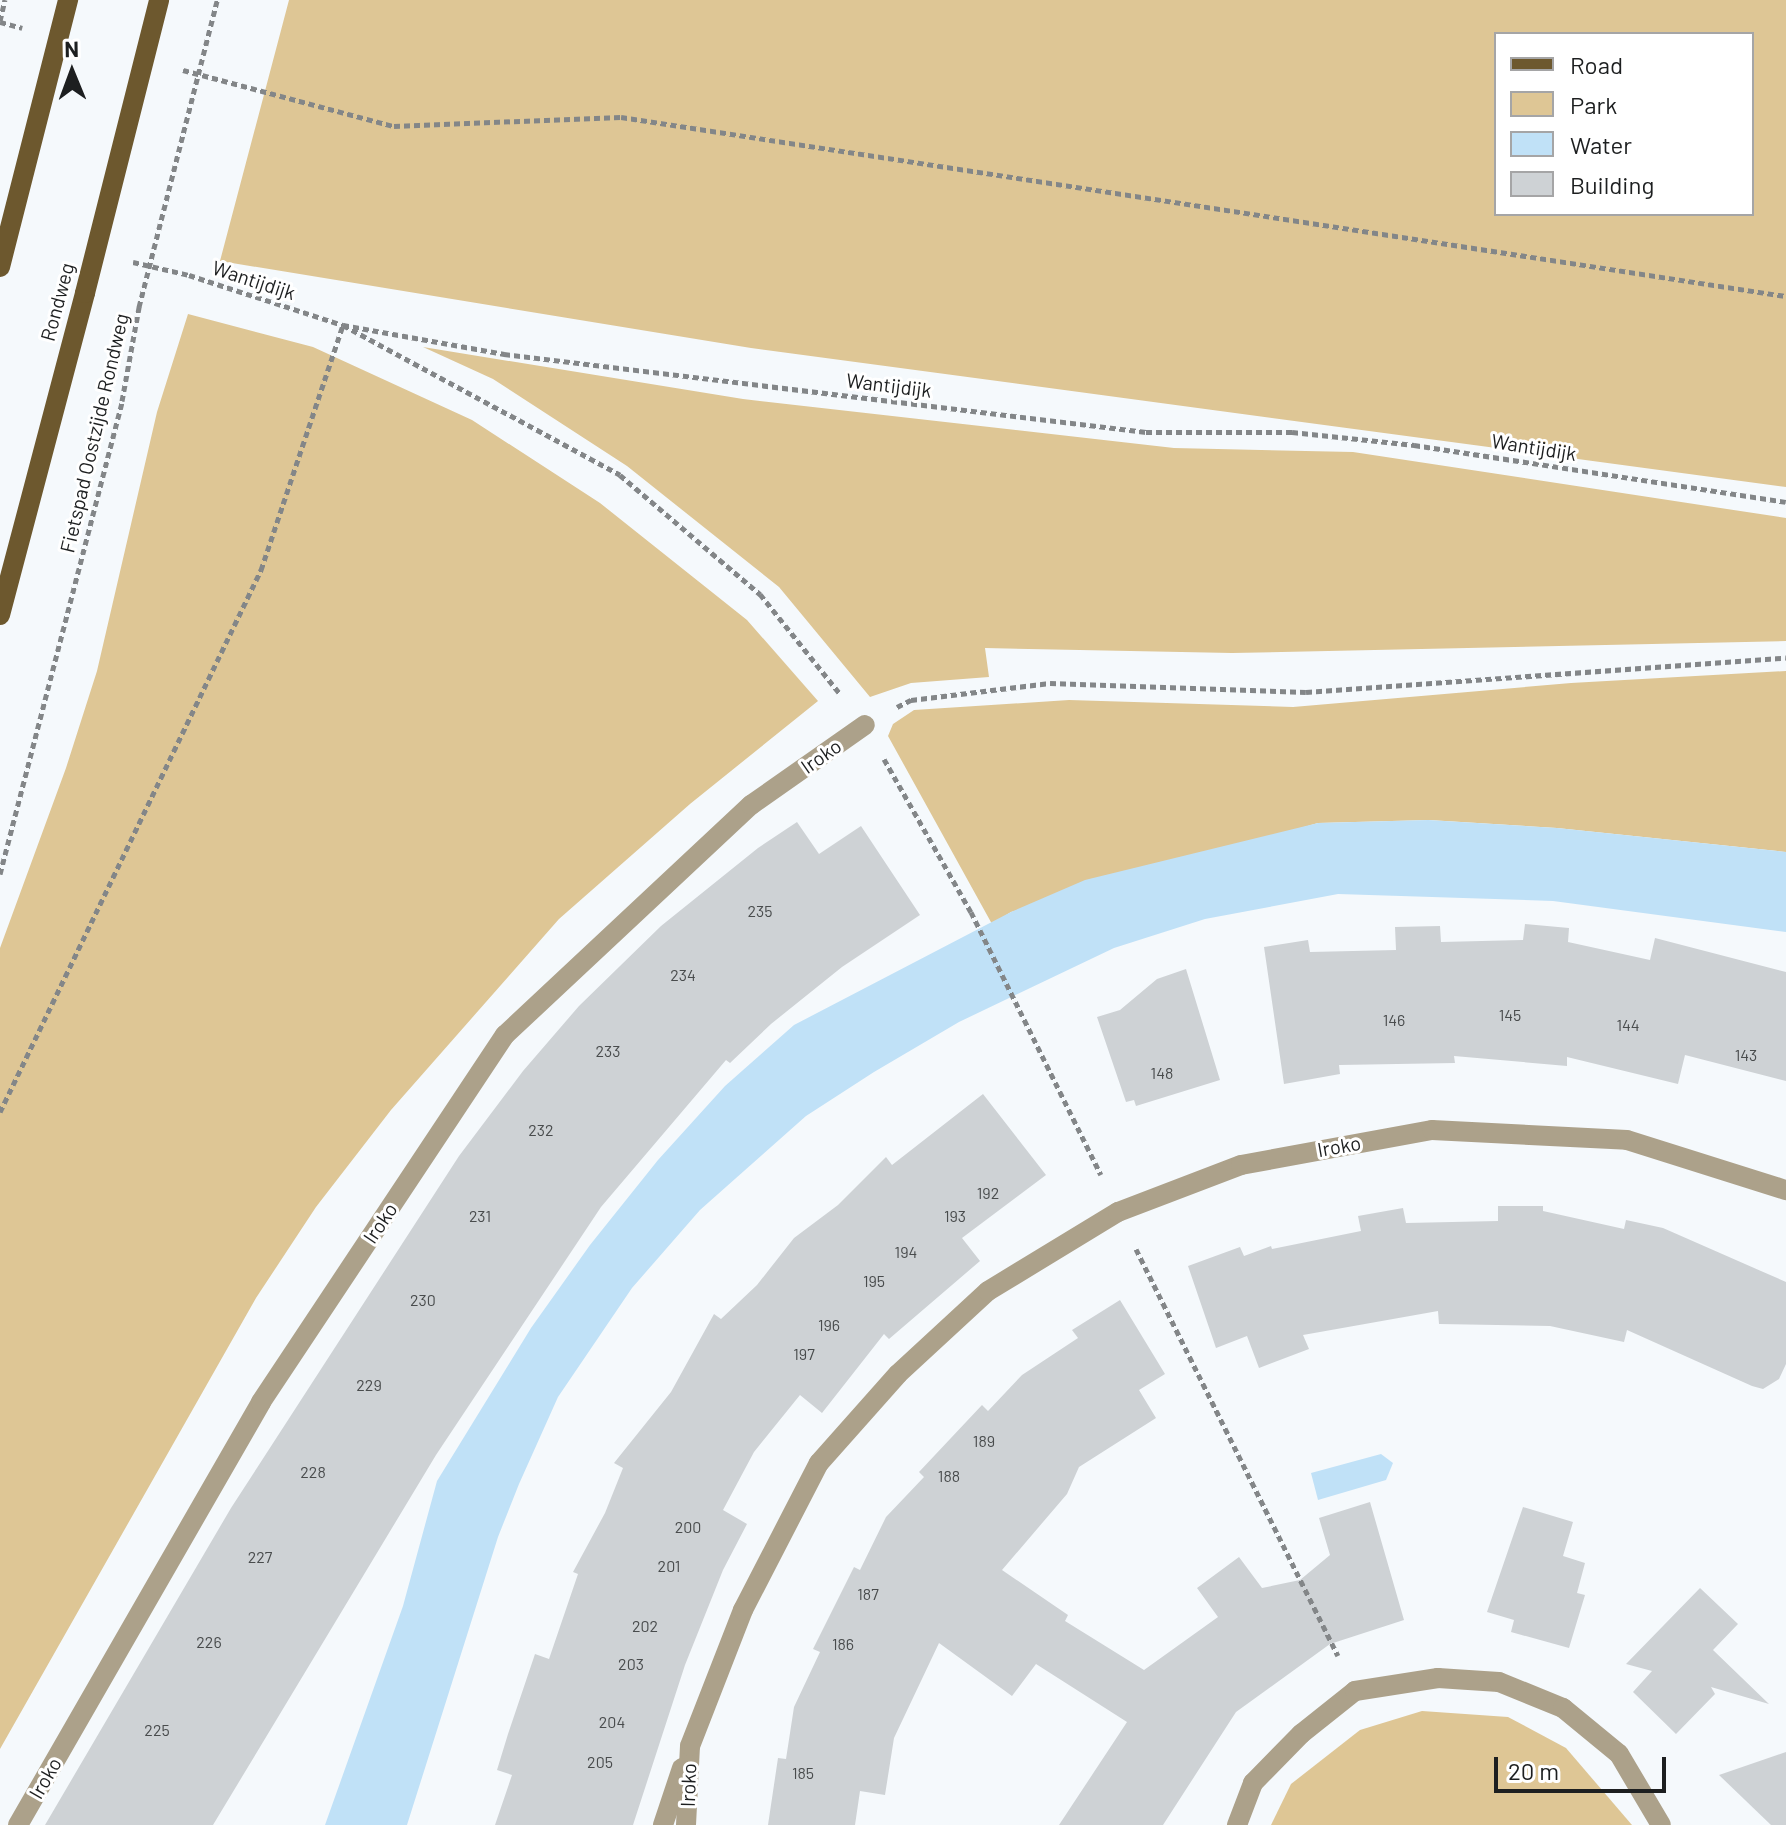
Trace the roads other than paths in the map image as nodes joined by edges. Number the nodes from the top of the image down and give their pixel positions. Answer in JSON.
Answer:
{"nodes":[{"id":1,"x":68,"y":0,"type":"edge"},
{"id":2,"x":159,"y":0,"type":"edge"},
{"id":3,"x":0,"y":267,"type":"edge"},
{"id":4,"x":0,"y":615,"type":"edge"},
{"id":5,"x":865,"y":725,"type":"road end"},
{"id":6,"x":1786,"y":1190,"type":"edge"},
{"id":7,"x":690,"y":1746,"type":"junction"},
{"id":8,"x":18,"y":1825,"type":"edge"},
{"id":9,"x":663,"y":1825,"type":"edge"},
{"id":10,"x":686,"y":1825,"type":"edge"},
{"id":11,"x":1237,"y":1825,"type":"edge"},
{"id":12,"x":1661,"y":1825,"type":"edge"}],
"edges":[{"from":1,"to":3,"type":"main road","bridge":true},
{"from":2,"to":4,"type":"main road","name":"Rondweg","bridge":true},
{"from":5,"to":8,"type":"street","name":"Iroko"},
{"from":6,"to":7,"type":"street","name":"Iroko"},
{"from":7,"to":9,"type":"street","name":"Iroko"},
{"from":7,"to":10,"type":"street","name":"Iroko"},
{"from":11,"to":12,"type":"street"}]}
